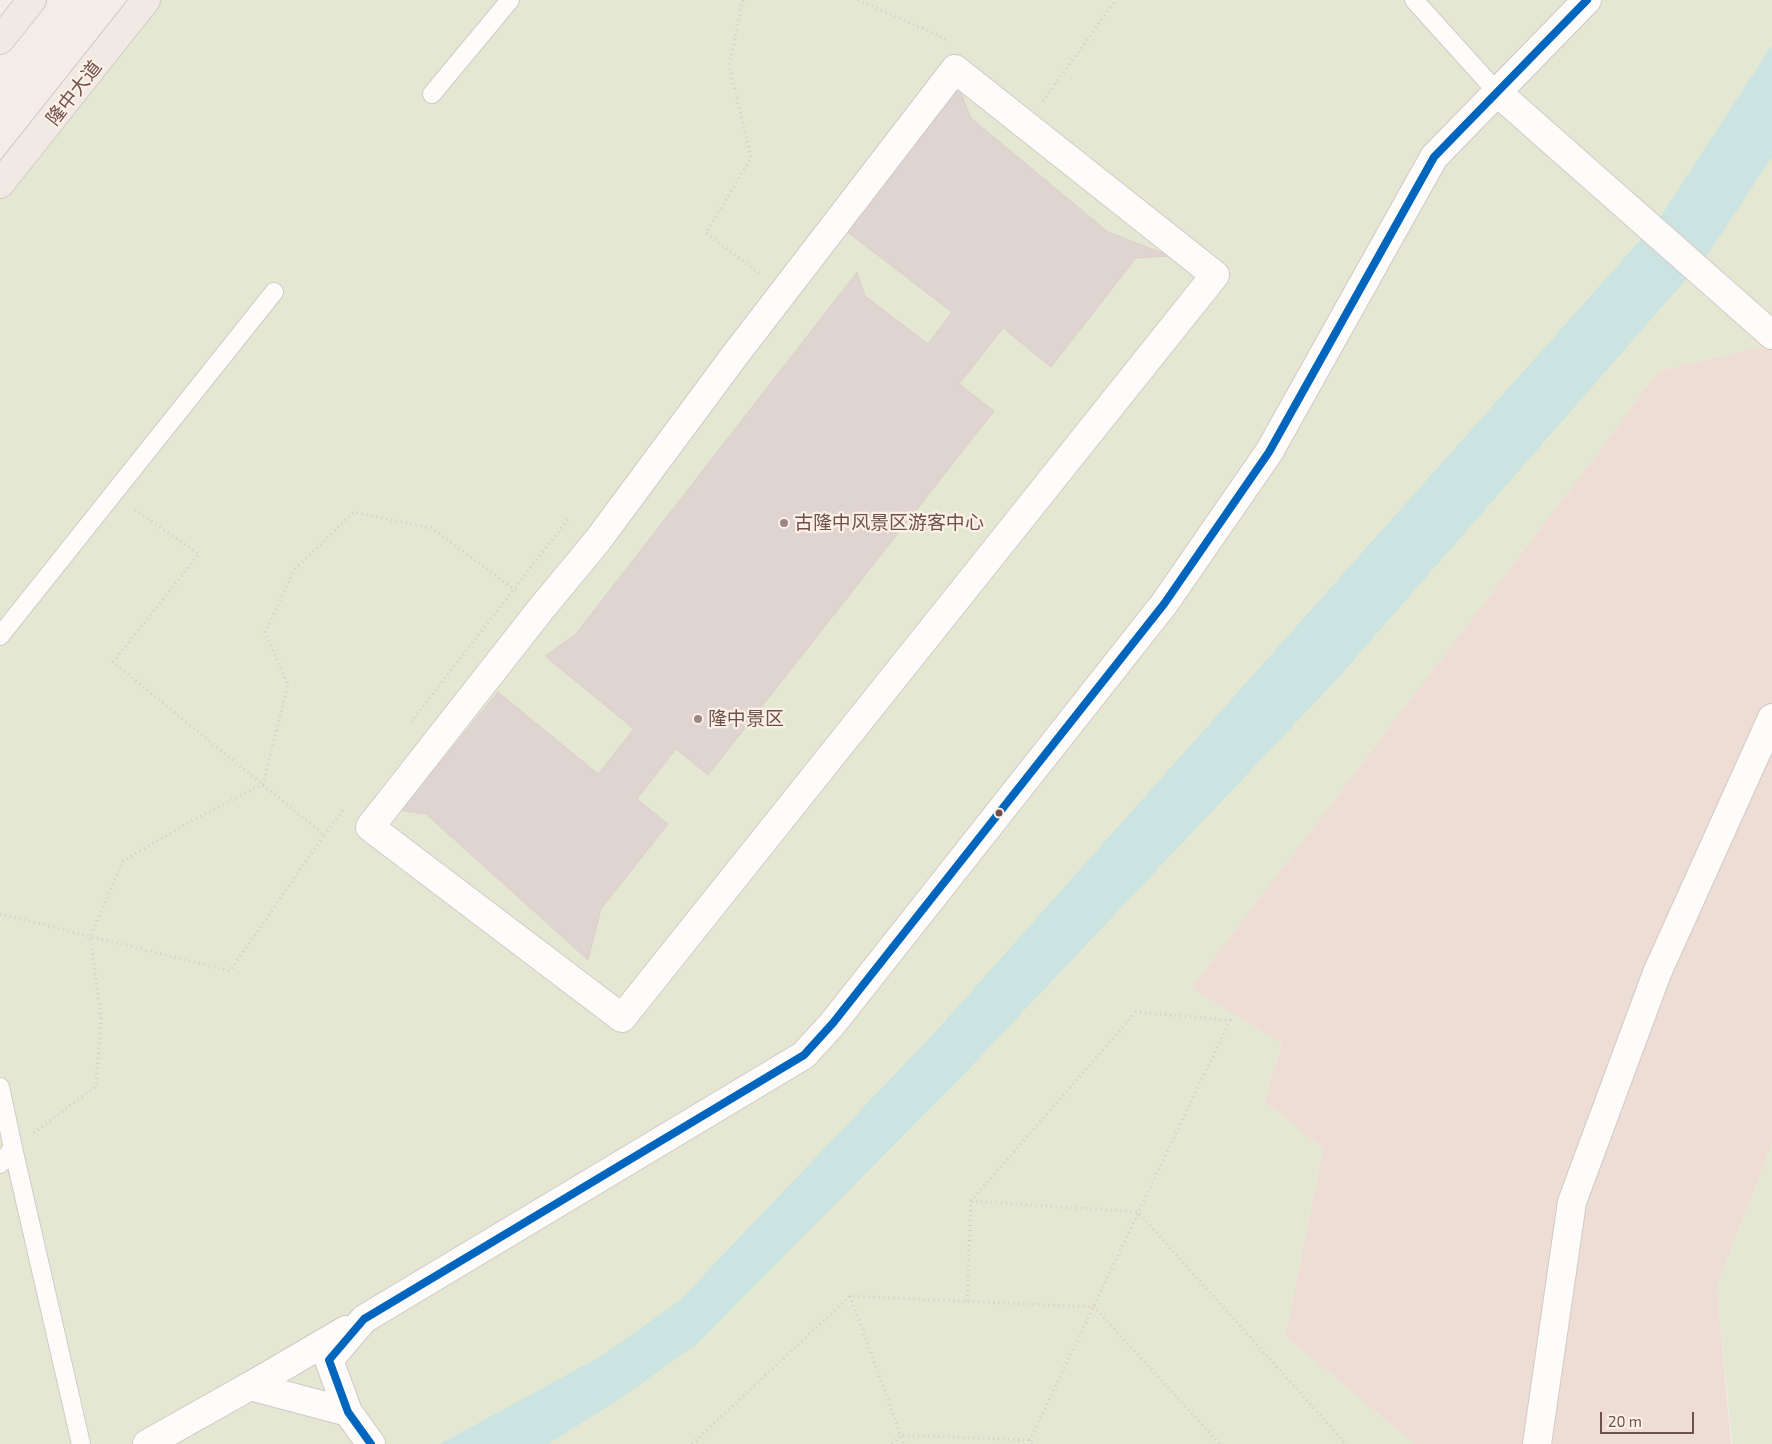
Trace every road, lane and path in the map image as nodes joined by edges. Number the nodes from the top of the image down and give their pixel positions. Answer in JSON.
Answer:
{"nodes":[{"id":1,"x":32,"y":0,"type":"edge"},
{"id":2,"x":146,"y":0,"type":"edge"},
{"id":3,"x":510,"y":0,"type":"edge"},
{"id":4,"x":743,"y":0,"type":"edge"},
{"id":5,"x":1116,"y":0,"type":"edge"},
{"id":6,"x":1414,"y":0,"type":"edge"},
{"id":7,"x":1587,"y":0,"type":"edge"},
{"id":8,"x":0,"y":40,"type":"edge"},
{"id":9,"x":1497,"y":92,"type":"junction"},
{"id":10,"x":432,"y":94,"type":"dead end"},
{"id":11,"x":1026,"y":125,"type":"junction"},
{"id":12,"x":0,"y":184,"type":"edge"},
{"id":13,"x":274,"y":292,"type":"dead end"},
{"id":14,"x":785,"y":293,"type":"junction"},
{"id":15,"x":1772,"y":335,"type":"edge"},
{"id":16,"x":113,"y":495,"type":"junction"},
{"id":17,"x":569,"y":518,"type":"dead end"},
{"id":18,"x":514,"y":589,"type":"junction"},
{"id":19,"x":541,"y":609,"type":"junction"},
{"id":20,"x":0,"y":636,"type":"edge"},
{"id":21,"x":1772,"y":718,"type":"edge"},
{"id":22,"x":407,"y":727,"type":"dead end"},
{"id":23,"x":263,"y":784,"type":"junction"},
{"id":24,"x":348,"y":804,"type":"dead end"},
{"id":25,"x":324,"y":835,"type":"junction"},
{"id":26,"x":0,"y":914,"type":"edge"},
{"id":27,"x":90,"y":938,"type":"junction"},
{"id":28,"x":0,"y":1087,"type":"edge"},
{"id":29,"x":13,"y":1148,"type":"junction"},
{"id":30,"x":0,"y":1164,"type":"edge"},
{"id":31,"x":971,"y":1201,"type":"junction"},
{"id":32,"x":1138,"y":1212,"type":"junction"},
{"id":33,"x":850,"y":1296,"type":"junction"},
{"id":34,"x":966,"y":1301,"type":"junction"},
{"id":35,"x":1094,"y":1307,"type":"junction"},
{"id":36,"x":364,"y":1319,"type":"junction"},
{"id":37,"x":250,"y":1386,"type":"junction"},
{"id":38,"x":348,"y":1412,"type":"junction"},
{"id":39,"x":901,"y":1435,"type":"junction"},
{"id":40,"x":1029,"y":1442,"type":"edge"},
{"id":41,"x":81,"y":1444,"type":"edge"},
{"id":42,"x":147,"y":1444,"type":"edge"},
{"id":43,"x":371,"y":1444,"type":"edge"},
{"id":44,"x":692,"y":1444,"type":"edge"},
{"id":45,"x":892,"y":1444,"type":"edge"},
{"id":46,"x":904,"y":1444,"type":"edge"},
{"id":47,"x":1033,"y":1444,"type":"edge"},
{"id":48,"x":1220,"y":1444,"type":"edge"},
{"id":49,"x":1346,"y":1444,"type":"edge"},
{"id":50,"x":1537,"y":1444,"type":"edge"}],
"edges":[{"from":1,"to":8,"type":"main road"},
{"from":2,"to":12,"type":"main road","name":"隆中大道"},
{"from":3,"to":10,"type":"lane"},
{"from":4,"to":14,"type":"path"},
{"from":5,"to":11,"type":"path"},
{"from":6,"to":9,"type":"lane"},
{"from":7,"to":9,"type":"street"},
{"from":9,"to":15,"type":"street"},
{"from":9,"to":36,"type":"street"},
{"from":11,"to":14,"type":"street"},
{"from":11,"to":19,"type":"street"},
{"from":13,"to":16,"type":"lane"},
{"from":14,"to":19,"type":"street"},
{"from":16,"to":20,"type":"lane"},
{"from":16,"to":23,"type":"path"},
{"from":17,"to":18,"type":"path"},
{"from":18,"to":19,"type":"path"},
{"from":18,"to":22,"type":"path"},
{"from":18,"to":23,"type":"path"},
{"from":21,"to":50,"type":"street"},
{"from":23,"to":25,"type":"path"},
{"from":23,"to":27,"type":"path"},
{"from":24,"to":25,"type":"path"},
{"from":25,"to":27,"type":"path"},
{"from":26,"to":27,"type":"path"},
{"from":27,"to":29,"type":"path"},
{"from":28,"to":29,"type":"lane"},
{"from":29,"to":30,"type":"lane"},
{"from":29,"to":41,"type":"lane"},
{"from":31,"to":32,"type":"path"},
{"from":31,"to":32,"type":"path"},
{"from":31,"to":34,"type":"path"},
{"from":32,"to":35,"type":"path"},
{"from":32,"to":49,"type":"path"},
{"from":33,"to":34,"type":"path"},
{"from":33,"to":39,"type":"path"},
{"from":33,"to":44,"type":"path"},
{"from":34,"to":35,"type":"path"},
{"from":35,"to":40,"type":"path"},
{"from":35,"to":48,"type":"path"},
{"from":36,"to":37,"type":"street"},
{"from":36,"to":38,"type":"street"},
{"from":37,"to":38,"type":"street"},
{"from":37,"to":42,"type":"street"},
{"from":38,"to":43,"type":"street"},
{"from":39,"to":40,"type":"path"},
{"from":39,"to":45,"type":"path"},
{"from":39,"to":46,"type":"path"},
{"from":40,"to":47,"type":"path"}]}
